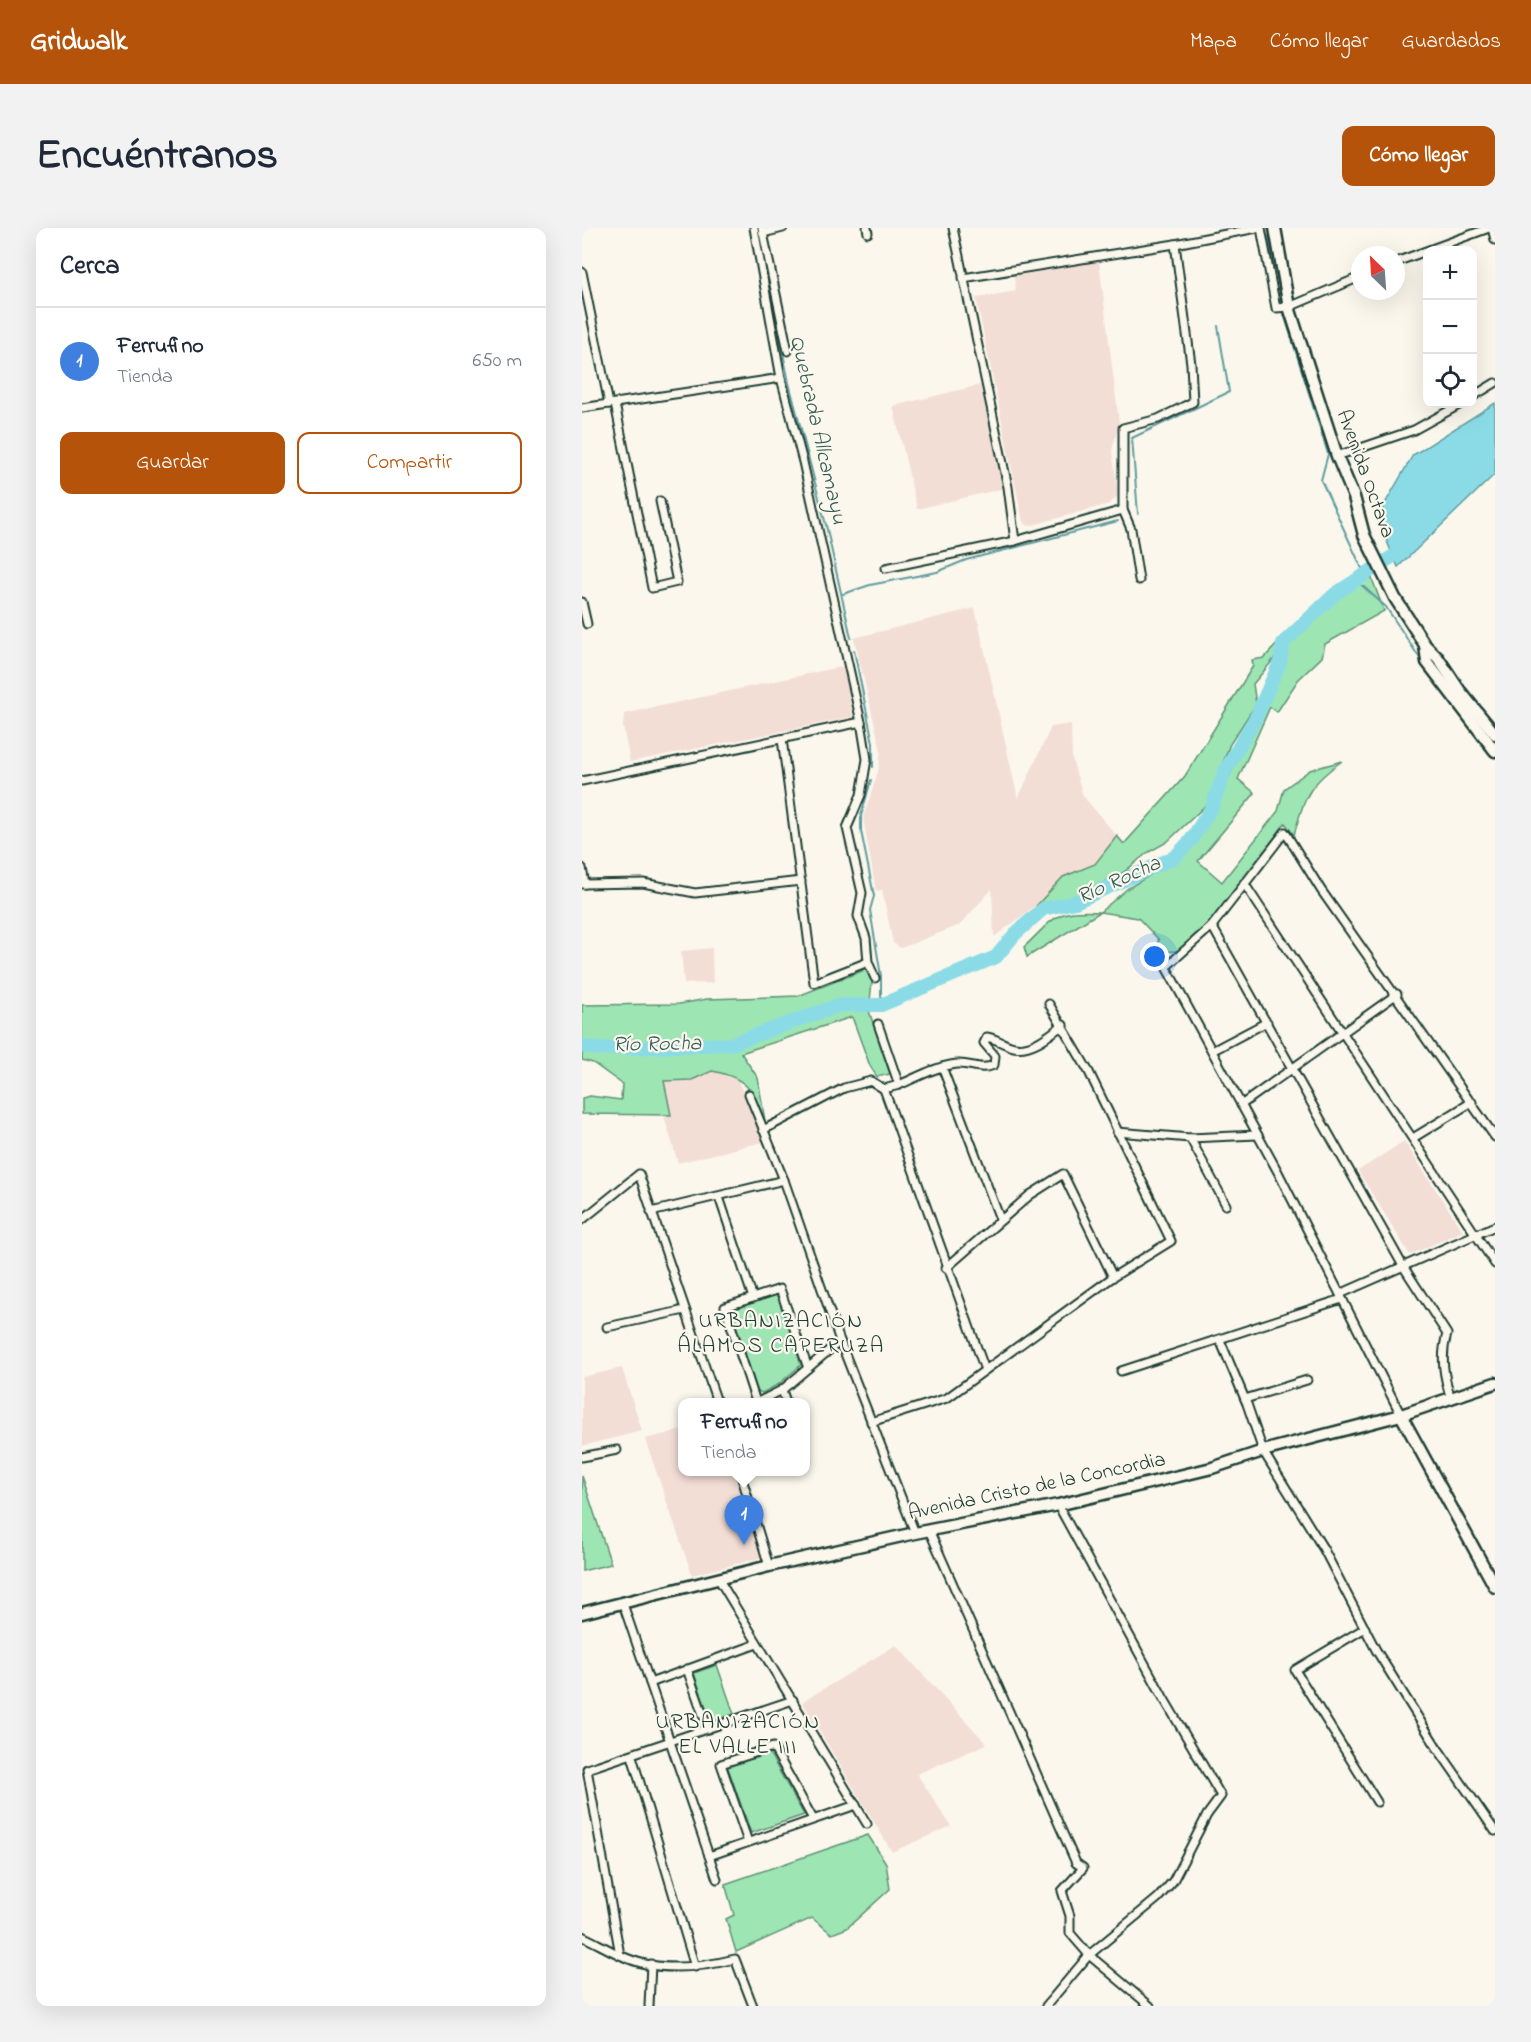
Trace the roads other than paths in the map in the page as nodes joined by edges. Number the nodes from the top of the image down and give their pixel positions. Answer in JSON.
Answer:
{"nodes":[{"id":1,"x":754,"y":228,"type":"edge"},
{"id":2,"x":783,"y":228,"type":"edge"},
{"id":3,"x":953,"y":228,"type":"edge"},
{"id":4,"x":1259,"y":228,"type":"edge"},
{"id":5,"x":1275,"y":228,"type":"edge"},
{"id":6,"x":1491,"y":228,"type":"edge"},
{"id":7,"x":762,"y":230,"type":"edge"},
{"id":8,"x":1495,"y":240,"type":"edge"},
{"id":9,"x":1175,"y":244,"type":"junction"},
{"id":10,"x":1405,"y":259,"type":"edge"},
{"id":11,"x":582,"y":272,"type":"edge"},
{"id":12,"x":963,"y":278,"type":"junction"},
{"id":13,"x":1351,"y":281,"type":"edge"},
{"id":14,"x":1288,"y":307,"type":"junction"},
{"id":15,"x":788,"y":351,"type":"dead end"},
{"id":16,"x":781,"y":378,"type":"junction"},
{"id":17,"x":1495,"y":383,"type":"edge"},
{"id":18,"x":1477,"y":394,"type":"edge"},
{"id":19,"x":612,"y":404,"type":"junction"},
{"id":20,"x":582,"y":408,"type":"edge"},
{"id":21,"x":1454,"y":408,"type":"edge"},
{"id":22,"x":1337,"y":456,"type":"junction"},
{"id":23,"x":660,"y":501,"type":"dead end"},
{"id":24,"x":1123,"y":510,"type":"junction"},
{"id":25,"x":1015,"y":541,"type":"junction"},
{"id":26,"x":886,"y":568,"type":"dead end"},
{"id":27,"x":1139,"y":580,"type":"dead end"},
{"id":28,"x":582,"y":602,"type":"edge"},
{"id":29,"x":587,"y":624,"type":"dead end"},
{"id":30,"x":1425,"y":645,"type":"junction"},
{"id":31,"x":861,"y":722,"type":"junction"},
{"id":32,"x":1495,"y":734,"type":"edge"},
{"id":33,"x":782,"y":739,"type":"junction"},
{"id":34,"x":1495,"y":751,"type":"edge"},
{"id":35,"x":582,"y":781,"type":"edge"},
{"id":36,"x":582,"y":868,"type":"edge"},
{"id":37,"x":801,"y":881,"type":"junction"},
{"id":38,"x":584,"y":884,"type":"edge"},
{"id":39,"x":1244,"y":884,"type":"junction"},
{"id":40,"x":1212,"y":926,"type":"junction"},
{"id":41,"x":868,"y":962,"type":"junction"},
{"id":42,"x":875,"y":978,"type":"dead end"},
{"id":43,"x":1397,"y":994,"type":"junction"},
{"id":44,"x":1049,"y":1004,"type":"dead end"},
{"id":45,"x":1267,"y":1022,"type":"junction"},
{"id":46,"x":878,"y":1024,"type":"dead end"},
{"id":47,"x":1063,"y":1025,"type":"junction"},
{"id":48,"x":1342,"y":1031,"type":"junction"},
{"id":49,"x":1212,"y":1051,"type":"junction"},
{"id":50,"x":942,"y":1067,"type":"junction"},
{"id":51,"x":1294,"y":1069,"type":"junction"},
{"id":52,"x":899,"y":1085,"type":"junction"},
{"id":53,"x":884,"y":1089,"type":"junction"},
{"id":54,"x":749,"y":1094,"type":"dead end"},
{"id":55,"x":1472,"y":1102,"type":"junction"},
{"id":56,"x":1241,"y":1105,"type":"junction"},
{"id":57,"x":763,"y":1130,"type":"junction"},
{"id":58,"x":1117,"y":1131,"type":"junction"},
{"id":59,"x":1257,"y":1135,"type":"junction"},
{"id":60,"x":1495,"y":1137,"type":"edge"},
{"id":61,"x":1191,"y":1138,"type":"junction"},
{"id":62,"x":1413,"y":1138,"type":"junction"},
{"id":63,"x":784,"y":1180,"type":"junction"},
{"id":64,"x":719,"y":1197,"type":"junction"},
{"id":65,"x":1226,"y":1205,"type":"dead end"},
{"id":66,"x":651,"y":1212,"type":"junction"},
{"id":67,"x":1000,"y":1219,"type":"junction"},
{"id":68,"x":582,"y":1220,"type":"edge"},
{"id":69,"x":1495,"y":1226,"type":"edge"},
{"id":70,"x":1475,"y":1234,"type":"junction"},
{"id":71,"x":1495,"y":1264,"type":"edge"},
{"id":72,"x":1403,"y":1266,"type":"junction"},
{"id":73,"x":946,"y":1268,"type":"junction"},
{"id":74,"x":1113,"y":1277,"type":"junction"},
{"id":75,"x":1341,"y":1296,"type":"junction"},
{"id":76,"x":753,"y":1298,"type":"junction"},
{"id":77,"x":685,"y":1310,"type":"junction"},
{"id":78,"x":607,"y":1327,"type":"dead end"},
{"id":79,"x":1220,"y":1340,"type":"junction"},
{"id":80,"x":840,"y":1341,"type":"junction"},
{"id":81,"x":808,"y":1368,"type":"junction"},
{"id":82,"x":985,"y":1370,"type":"junction"},
{"id":83,"x":1121,"y":1371,"type":"dead end"},
{"id":84,"x":1307,"y":1380,"type":"dead end"},
{"id":85,"x":1495,"y":1383,"type":"edge"},
{"id":86,"x":782,"y":1390,"type":"junction"},
{"id":87,"x":716,"y":1398,"type":"edge"},
{"id":88,"x":756,"y":1398,"type":"edge"},
{"id":89,"x":765,"y":1398,"type":"edge"},
{"id":90,"x":785,"y":1398,"type":"edge"},
{"id":91,"x":1245,"y":1399,"type":"junction"},
{"id":92,"x":1451,"y":1399,"type":"junction"},
{"id":93,"x":1401,"y":1415,"type":"junction"},
{"id":94,"x":871,"y":1422,"type":"junction"},
{"id":95,"x":617,"y":1450,"type":"dead end"},
{"id":96,"x":1263,"y":1451,"type":"junction"},
{"id":97,"x":582,"y":1457,"type":"edge"},
{"id":98,"x":741,"y":1476,"type":"edge"},
{"id":99,"x":1058,"y":1505,"type":"junction"},
{"id":100,"x":929,"y":1530,"type":"junction"},
{"id":101,"x":915,"y":1533,"type":"junction"},
{"id":102,"x":770,"y":1566,"type":"junction"},
{"id":103,"x":717,"y":1578,"type":"junction"},
{"id":104,"x":1495,"y":1587,"type":"edge"},
{"id":105,"x":623,"y":1604,"type":"junction"},
{"id":106,"x":582,"y":1614,"type":"edge"},
{"id":107,"x":1365,"y":1628,"type":"junction"},
{"id":108,"x":758,"y":1644,"type":"junction"},
{"id":109,"x":687,"y":1669,"type":"junction"},
{"id":110,"x":650,"y":1683,"type":"junction"},
{"id":111,"x":793,"y":1700,"type":"junction"},
{"id":112,"x":708,"y":1730,"type":"junction"},
{"id":113,"x":672,"y":1742,"type":"junction"},
{"id":114,"x":632,"y":1756,"type":"junction"},
{"id":115,"x":582,"y":1787,"type":"edge"},
{"id":116,"x":591,"y":1790,"type":"junction"},
{"id":117,"x":1377,"y":1802,"type":"dead end"},
{"id":118,"x":856,"y":1804,"type":"junction"},
{"id":119,"x":813,"y":1819,"type":"junction"},
{"id":120,"x":867,"y":1824,"type":"dead end"},
{"id":121,"x":1495,"y":1831,"type":"edge"},
{"id":122,"x":748,"y":1842,"type":"junction"},
{"id":123,"x":709,"y":1856,"type":"junction"},
{"id":124,"x":717,"y":1879,"type":"dead end"},
{"id":125,"x":582,"y":1936,"type":"edge"},
{"id":126,"x":620,"y":1955,"type":"junction"},
{"id":127,"x":1089,"y":1955,"type":"junction"},
{"id":128,"x":651,"y":1964,"type":"junction"},
{"id":129,"x":695,"y":1967,"type":"junction"},
{"id":130,"x":649,"y":2006,"type":"edge"},
{"id":131,"x":753,"y":2006,"type":"edge"},
{"id":132,"x":1046,"y":2006,"type":"edge"},
{"id":133,"x":1150,"y":2006,"type":"edge"}],
"edges":[{"from":1,"to":16,"type":"street"},
{"from":2,"to":7,"type":"street"},
{"from":3,"to":12,"type":"street"},
{"from":4,"to":9,"type":"street"},
{"from":4,"to":14,"type":"street","name":"Avenida Octava"},
{"from":5,"to":14,"type":"main road","name":"Avenida Octava"},
{"from":6,"to":8,"type":"street"},
{"from":6,"to":10,"type":"street"},
{"from":7,"to":15,"type":"street"},
{"from":9,"to":12,"type":"street"},
{"from":9,"to":24,"type":"street"},
{"from":11,"to":19,"type":"street"},
{"from":12,"to":25,"type":"street"},
{"from":13,"to":14,"type":"street"},
{"from":14,"to":22,"type":"main road","name":"Avenida Octava"},
{"from":16,"to":19,"type":"street"},
{"from":16,"to":31,"type":"street"},
{"from":17,"to":18,"type":"street"},
{"from":19,"to":20,"type":"street"},
{"from":19,"to":23,"type":"street"},
{"from":21,"to":22,"type":"street"},
{"from":22,"to":30,"type":"main road","name":"Avenida Octava"},
{"from":24,"to":25,"type":"street"},
{"from":24,"to":27,"type":"street"},
{"from":25,"to":26,"type":"street"},
{"from":28,"to":29,"type":"street"},
{"from":30,"to":32,"type":"main road","name":"Avenida Octava"},
{"from":30,"to":34,"type":"main road","name":"Avenida Octava"},
{"from":31,"to":33,"type":"street"},
{"from":31,"to":41,"type":"street"},
{"from":33,"to":35,"type":"street"},
{"from":33,"to":37,"type":"street"},
{"from":36,"to":38,"type":"street"},
{"from":37,"to":38,"type":"street"},
{"from":37,"to":41,"type":"street"},
{"from":39,"to":40,"type":"street"},
{"from":39,"to":43,"type":"street"},
{"from":39,"to":48,"type":"street"},
{"from":40,"to":45,"type":"street"},
{"from":40,"to":49,"type":"street"},
{"from":41,"to":42,"type":"street"},
{"from":43,"to":48,"type":"street"},
{"from":43,"to":55,"type":"street"},
{"from":44,"to":47,"type":"street"},
{"from":45,"to":49,"type":"street"},
{"from":45,"to":51,"type":"street"},
{"from":46,"to":52,"type":"street"},
{"from":47,"to":50,"type":"street"},
{"from":47,"to":58,"type":"street"},
{"from":48,"to":51,"type":"street"},
{"from":48,"to":62,"type":"street"},
{"from":49,"to":56,"type":"street"},
{"from":50,"to":52,"type":"street"},
{"from":50,"to":67,"type":"street"},
{"from":51,"to":56,"type":"street"},
{"from":51,"to":72,"type":"street"},
{"from":52,"to":53,"type":"street"},
{"from":53,"to":57,"type":"street"},
{"from":53,"to":73,"type":"street"},
{"from":54,"to":57,"type":"street"},
{"from":55,"to":60,"type":"street"},
{"from":55,"to":62,"type":"street"},
{"from":56,"to":59,"type":"street"},
{"from":57,"to":63,"type":"street"},
{"from":58,"to":61,"type":"street"},
{"from":58,"to":74,"type":"street"},
{"from":59,"to":61,"type":"street"},
{"from":59,"to":75,"type":"street"},
{"from":61,"to":65,"type":"street"},
{"from":62,"to":70,"type":"street"},
{"from":63,"to":64,"type":"street"},
{"from":63,"to":80,"type":"street"},
{"from":64,"to":66,"type":"street"},
{"from":64,"to":76,"type":"street"},
{"from":66,"to":68,"type":"street"},
{"from":66,"to":77,"type":"street"},
{"from":67,"to":73,"type":"street"},
{"from":67,"to":74,"type":"street"},
{"from":69,"to":70,"type":"street"},
{"from":70,"to":71,"type":"street"},
{"from":70,"to":72,"type":"street"},
{"from":72,"to":75,"type":"street"},
{"from":72,"to":92,"type":"street"},
{"from":73,"to":82,"type":"street"},
{"from":74,"to":82,"type":"street"},
{"from":75,"to":79,"type":"street"},
{"from":75,"to":93,"type":"street"},
{"from":76,"to":81,"type":"street"},
{"from":76,"to":88,"type":"street"},
{"from":77,"to":78,"type":"street"},
{"from":77,"to":87,"type":"street"},
{"from":79,"to":83,"type":"street"},
{"from":79,"to":91,"type":"street"},
{"from":80,"to":81,"type":"street"},
{"from":80,"to":94,"type":"street"},
{"from":81,"to":86,"type":"street"},
{"from":82,"to":94,"type":"street"},
{"from":84,"to":91,"type":"street"},
{"from":85,"to":92,"type":"main road","name":"Avenida Cristo de la Concordia"},
{"from":86,"to":89,"type":"street"},
{"from":86,"to":90,"type":"street"},
{"from":91,"to":96,"type":"street"},
{"from":92,"to":93,"type":"main road","name":"Avenida Cristo de la Concordia"},
{"from":93,"to":96,"type":"main road","name":"Avenida Cristo de la Concordia"},
{"from":93,"to":104,"type":"main road"},
{"from":94,"to":101,"type":"street"},
{"from":95,"to":97,"type":"street"},
{"from":96,"to":99,"type":"main road","name":"Avenida Cristo de la Concordia"},
{"from":96,"to":107,"type":"street"},
{"from":98,"to":102,"type":"street"},
{"from":99,"to":100,"type":"main road","name":"Avenida Cristo de la Concordia"},
{"from":99,"to":127,"type":"street"},
{"from":100,"to":101,"type":"main road","name":"Avenida Cristo de la Concordia"},
{"from":100,"to":127,"type":"street"},
{"from":101,"to":102,"type":"main road","name":"Avenida Cristo de la Concordia"},
{"from":102,"to":103,"type":"main road","name":"Avenida Cristo de la Concordia"},
{"from":103,"to":105,"type":"main road","name":"Avenida Cristo de la Concordia"},
{"from":103,"to":108,"type":"street"},
{"from":105,"to":106,"type":"main road","name":"Avenida Cristo de la Concordia"},
{"from":105,"to":110,"type":"street"},
{"from":107,"to":117,"type":"street"},
{"from":107,"to":121,"type":"street"},
{"from":108,"to":109,"type":"street"},
{"from":108,"to":111,"type":"street"},
{"from":109,"to":110,"type":"street"},
{"from":109,"to":112,"type":"street"},
{"from":110,"to":113,"type":"street"},
{"from":111,"to":112,"type":"street"},
{"from":111,"to":118,"type":"street"},
{"from":112,"to":113,"type":"street"},
{"from":113,"to":114,"type":"street"},
{"from":113,"to":123,"type":"street"},
{"from":114,"to":116,"type":"street"},
{"from":114,"to":129,"type":"street"},
{"from":115,"to":116,"type":"street"},
{"from":116,"to":126,"type":"street"},
{"from":118,"to":119,"type":"street"},
{"from":118,"to":120,"type":"street"},
{"from":119,"to":122,"type":"street"},
{"from":119,"to":122,"type":"street"},
{"from":122,"to":123,"type":"street"},
{"from":123,"to":124,"type":"street"},
{"from":125,"to":126,"type":"street"},
{"from":126,"to":128,"type":"street"},
{"from":127,"to":132,"type":"street"},
{"from":127,"to":133,"type":"street"},
{"from":128,"to":129,"type":"street"},
{"from":128,"to":130,"type":"street"},
{"from":129,"to":131,"type":"street"}]}
